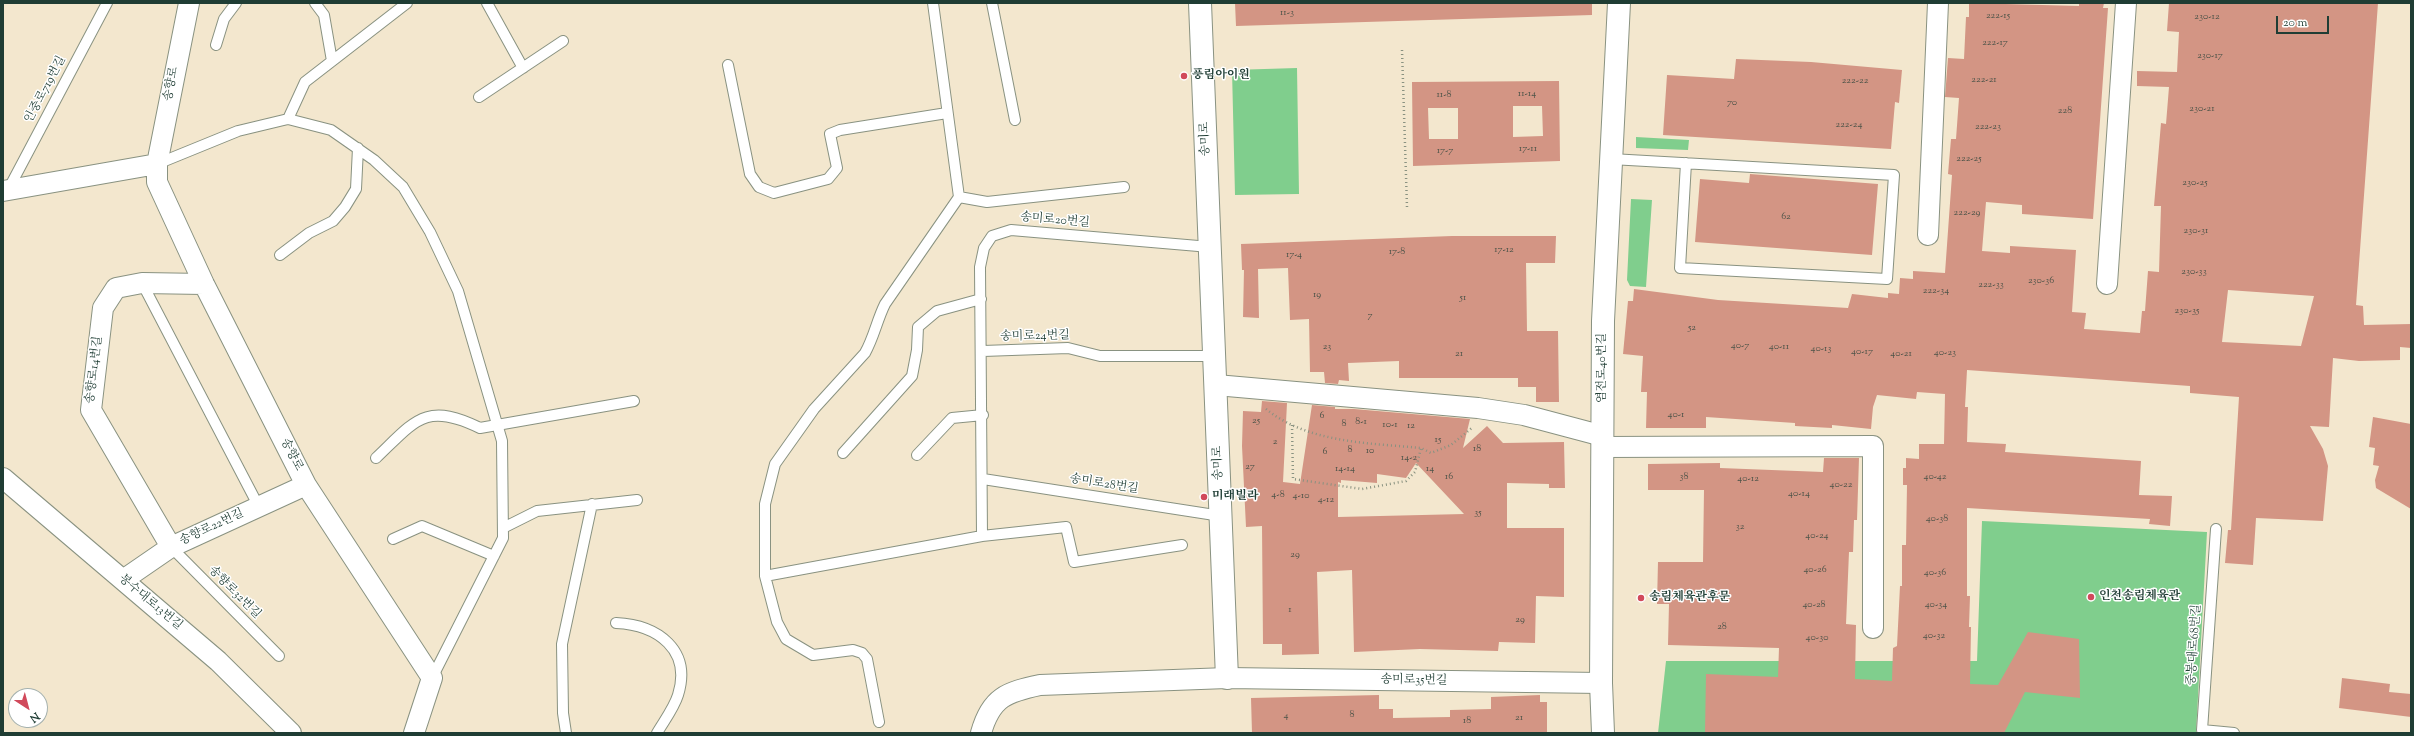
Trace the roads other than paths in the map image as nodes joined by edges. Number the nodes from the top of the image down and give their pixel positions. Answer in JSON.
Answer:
{"nodes":[{"id":1,"x":107,"y":3,"type":"edge"},
{"id":2,"x":189,"y":3,"type":"edge"},
{"id":3,"x":236,"y":3,"type":"edge"},
{"id":4,"x":314,"y":3,"type":"edge"},
{"id":5,"x":407,"y":3,"type":"edge"},
{"id":6,"x":487,"y":3,"type":"edge"},
{"id":7,"x":933,"y":3,"type":"edge"},
{"id":8,"x":992,"y":3,"type":"edge"},
{"id":9,"x":1200,"y":3,"type":"edge"},
{"id":10,"x":1619,"y":3,"type":"edge"},
{"id":11,"x":1938,"y":3,"type":"edge"},
{"id":12,"x":2126,"y":3,"type":"edge"},
{"id":13,"x":563,"y":41,"type":"dead end"},
{"id":14,"x":216,"y":45,"type":"dead end"},
{"id":15,"x":332,"y":61,"type":"junction"},
{"id":16,"x":728,"y":65,"type":"dead end"},
{"id":17,"x":523,"y":68,"type":"junction"},
{"id":18,"x":479,"y":97,"type":"dead end"},
{"id":19,"x":948,"y":113,"type":"junction"},
{"id":20,"x":288,"y":119,"type":"junction"},
{"id":21,"x":1015,"y":120,"type":"dead end"},
{"id":22,"x":358,"y":148,"type":"junction"},
{"id":23,"x":1611,"y":159,"type":"junction"},
{"id":24,"x":1686,"y":163,"type":"junction"},
{"id":25,"x":156,"y":164,"type":"junction"},
{"id":26,"x":1124,"y":187,"type":"dead end"},
{"id":27,"x":5,"y":190,"type":"edge"},
{"id":28,"x":959,"y":197,"type":"junction"},
{"id":29,"x":1928,"y":235,"type":"dead end"},
{"id":30,"x":1210,"y":248,"type":"junction"},
{"id":31,"x":280,"y":255,"type":"dead end"},
{"id":32,"x":142,"y":282,"type":"junction"},
{"id":33,"x":204,"y":284,"type":"junction"},
{"id":34,"x":2107,"y":284,"type":"dead end"},
{"id":35,"x":982,"y":299,"type":"junction"},
{"id":36,"x":983,"y":351,"type":"junction"},
{"id":37,"x":1215,"y":356,"type":"junction"},
{"id":38,"x":1216,"y":385,"type":"junction"},
{"id":39,"x":634,"y":401,"type":"dead end"},
{"id":40,"x":983,"y":415,"type":"junction"},
{"id":41,"x":497,"y":424,"type":"junction"},
{"id":42,"x":1603,"y":441,"type":"junction"},
{"id":43,"x":843,"y":453,"type":"dead end"},
{"id":44,"x":917,"y":455,"type":"dead end"},
{"id":45,"x":376,"y":458,"type":"dead end"},
{"id":46,"x":3,"y":478,"type":"edge"},
{"id":47,"x":983,"y":479,"type":"junction"},
{"id":48,"x":306,"y":485,"type":"junction"},
{"id":49,"x":637,"y":500,"type":"dead end"},
{"id":50,"x":592,"y":504,"type":"junction"},
{"id":51,"x":258,"y":507,"type":"junction"},
{"id":52,"x":1221,"y":516,"type":"junction"},
{"id":53,"x":503,"y":528,"type":"junction"},
{"id":54,"x":2216,"y":529,"type":"dead end"},
{"id":55,"x":982,"y":536,"type":"junction"},
{"id":56,"x":393,"y":540,"type":"dead end"},
{"id":57,"x":1182,"y":545,"type":"dead end"},
{"id":58,"x":171,"y":547,"type":"junction"},
{"id":59,"x":494,"y":556,"type":"junction"},
{"id":60,"x":765,"y":576,"type":"junction"},
{"id":61,"x":123,"y":580,"type":"junction"},
{"id":62,"x":616,"y":623,"type":"dead end"},
{"id":63,"x":1873,"y":628,"type":"dead end"},
{"id":64,"x":279,"y":656,"type":"dead end"},
{"id":65,"x":432,"y":678,"type":"junction"},
{"id":66,"x":1227,"y":678,"type":"junction"},
{"id":67,"x":1601,"y":683,"type":"junction"},
{"id":68,"x":879,"y":722,"type":"dead end"},
{"id":69,"x":291,"y":733,"type":"edge"},
{"id":70,"x":414,"y":733,"type":"edge"},
{"id":71,"x":566,"y":733,"type":"edge"},
{"id":72,"x":657,"y":733,"type":"edge"},
{"id":73,"x":981,"y":733,"type":"edge"},
{"id":74,"x":1603,"y":733,"type":"edge"},
{"id":75,"x":2234,"y":733,"type":"edge"}],
"edges":[{"from":1,"to":27,"type":"lane","name":"인중로719번길"},
{"from":2,"to":25,"type":"street","name":"송향로"},
{"from":3,"to":14,"type":"lane"},
{"from":4,"to":15,"type":"lane"},
{"from":5,"to":15,"type":"lane"},
{"from":6,"to":17,"type":"lane"},
{"from":7,"to":19,"type":"lane"},
{"from":8,"to":21,"type":"lane"},
{"from":9,"to":30,"type":"street","name":"송미로"},
{"from":10,"to":23,"type":"street","name":"염전로40번길"},
{"from":11,"to":29,"type":"street"},
{"from":12,"to":34,"type":"street"},
{"from":13,"to":17,"type":"lane"},
{"from":15,"to":20,"type":"lane"},
{"from":16,"to":19,"type":"lane"},
{"from":17,"to":18,"type":"lane"},
{"from":19,"to":28,"type":"lane"},
{"from":20,"to":22,"type":"lane"},
{"from":20,"to":25,"type":"lane"},
{"from":22,"to":31,"type":"lane"},
{"from":22,"to":41,"type":"lane"},
{"from":23,"to":24,"type":"lane"},
{"from":23,"to":42,"type":"street","name":"염전로40번길"},
{"from":24,"to":24,"type":"lane"},
{"from":25,"to":27,"type":"street"},
{"from":25,"to":33,"type":"street","name":"송향로"},
{"from":26,"to":28,"type":"lane"},
{"from":28,"to":60,"type":"lane"},
{"from":30,"to":35,"type":"lane","name":"송미로20번길"},
{"from":30,"to":37,"type":"street","name":"송미로"},
{"from":32,"to":33,"type":"street","name":"송향로14번길"},
{"from":32,"to":51,"type":"lane"},
{"from":32,"to":58,"type":"street","name":"송향로14번길"},
{"from":33,"to":48,"type":"street","name":"송향로"},
{"from":35,"to":36,"type":"lane","name":"송미로20번길"},
{"from":35,"to":43,"type":"lane"},
{"from":36,"to":37,"type":"lane","name":"송미로24번길"},
{"from":36,"to":40,"type":"lane"},
{"from":37,"to":38,"type":"street","name":"송미로"},
{"from":38,"to":42,"type":"street"},
{"from":38,"to":52,"type":"street","name":"송미로"},
{"from":39,"to":41,"type":"lane"},
{"from":40,"to":44,"type":"lane"},
{"from":40,"to":47,"type":"lane"},
{"from":41,"to":45,"type":"lane"},
{"from":41,"to":53,"type":"lane"},
{"from":42,"to":63,"type":"street"},
{"from":42,"to":67,"type":"street","name":"염전로40번길"},
{"from":46,"to":61,"type":"street","name":"봉수대로13번길"},
{"from":47,"to":52,"type":"lane","name":"송미로28번길"},
{"from":47,"to":55,"type":"lane"},
{"from":48,"to":51,"type":"street","name":"송향로22번길"},
{"from":48,"to":65,"type":"street","name":"송향로"},
{"from":49,"to":50,"type":"lane"},
{"from":50,"to":53,"type":"lane"},
{"from":50,"to":71,"type":"lane"},
{"from":51,"to":58,"type":"street","name":"송향로22번길"},
{"from":52,"to":66,"type":"street","name":"송미로"},
{"from":53,"to":59,"type":"lane"},
{"from":54,"to":75,"type":"lane","name":"중봉대로68번길"},
{"from":55,"to":57,"type":"lane"},
{"from":55,"to":60,"type":"lane"},
{"from":56,"to":59,"type":"lane"},
{"from":58,"to":61,"type":"street","name":"송향로22번길"},
{"from":58,"to":64,"type":"lane","name":"송향로32번길"},
{"from":59,"to":65,"type":"lane"},
{"from":60,"to":68,"type":"lane"},
{"from":61,"to":69,"type":"street","name":"봉수대로13번길"},
{"from":62,"to":72,"type":"lane"},
{"from":65,"to":70,"type":"street"},
{"from":66,"to":67,"type":"street","name":"송미로35번길"},
{"from":66,"to":73,"type":"street"},
{"from":67,"to":74,"type":"street","name":"염전로40번길"}]}
